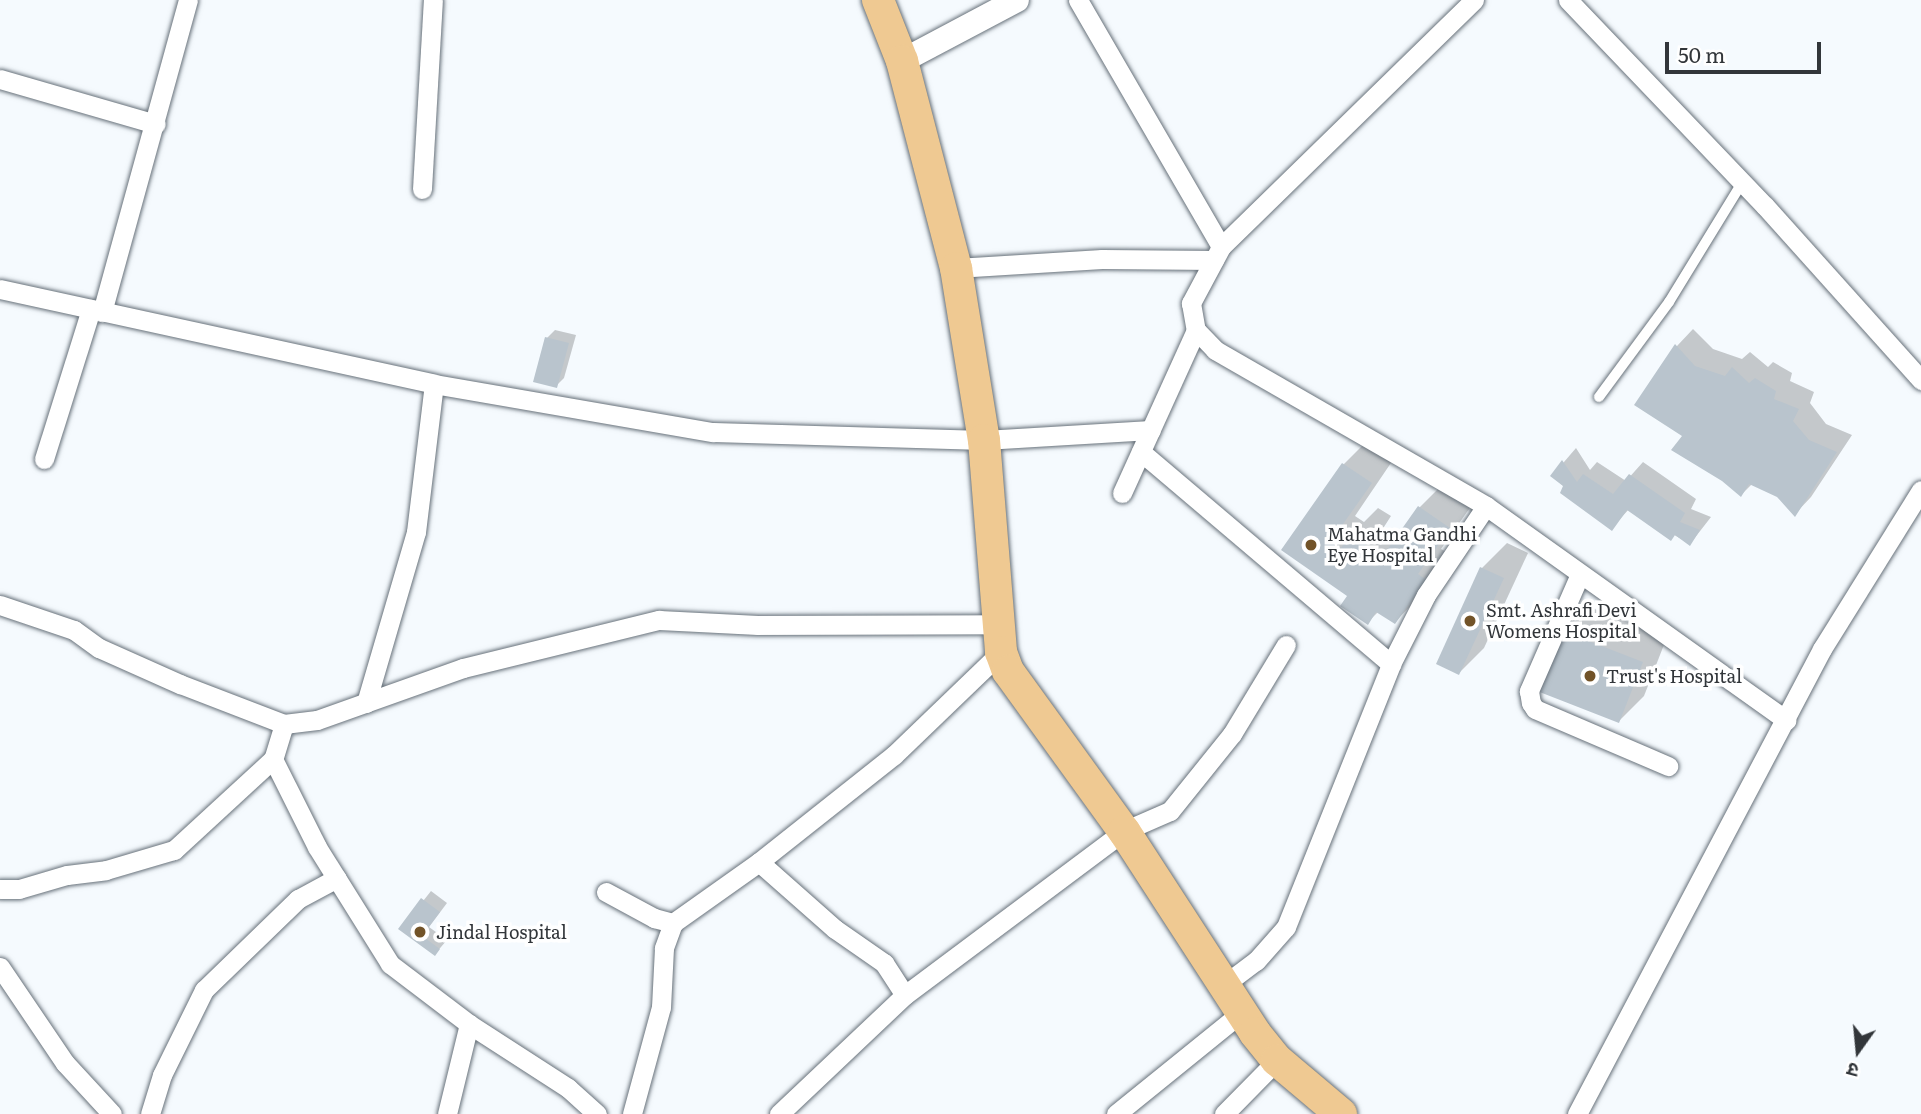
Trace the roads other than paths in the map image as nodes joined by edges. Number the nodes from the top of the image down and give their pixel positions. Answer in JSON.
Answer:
{"nodes":[{"id":1,"x":188,"y":0,"type":"edge"},
{"id":2,"x":433,"y":0,"type":"edge"},
{"id":3,"x":878,"y":0,"type":"edge"},
{"id":4,"x":1017,"y":0,"type":"edge"},
{"id":5,"x":1078,"y":0,"type":"edge"},
{"id":6,"x":1474,"y":0,"type":"edge"},
{"id":7,"x":1567,"y":0,"type":"edge"},
{"id":8,"x":902,"y":61,"type":"junction"},
{"id":9,"x":0,"y":79,"type":"edge"},
{"id":10,"x":156,"y":124,"type":"junction"},
{"id":11,"x":1742,"y":183,"type":"junction"},
{"id":12,"x":422,"y":189,"type":"dead end"},
{"id":13,"x":1218,"y":253,"type":"junction"},
{"id":14,"x":956,"y":268,"type":"junction"},
{"id":15,"x":0,"y":289,"type":"edge"},
{"id":16,"x":96,"y":311,"type":"junction"},
{"id":17,"x":1196,"y":330,"type":"junction"},
{"id":18,"x":1921,"y":380,"type":"edge"},
{"id":19,"x":434,"y":384,"type":"junction"},
{"id":20,"x":1599,"y":397,"type":"dead end"},
{"id":21,"x":1151,"y":430,"type":"junction"},
{"id":22,"x":984,"y":440,"type":"junction"},
{"id":23,"x":1141,"y":452,"type":"junction"},
{"id":24,"x":44,"y":459,"type":"dead end"},
{"id":25,"x":1921,"y":490,"type":"edge"},
{"id":26,"x":1122,"y":493,"type":"dead end"},
{"id":27,"x":1486,"y":506,"type":"junction"},
{"id":28,"x":1580,"y":573,"type":"junction"},
{"id":29,"x":0,"y":605,"type":"edge"},
{"id":30,"x":1000,"y":638,"type":"junction"},
{"id":31,"x":1286,"y":645,"type":"dead end"},
{"id":32,"x":1391,"y":664,"type":"junction"},
{"id":33,"x":366,"y":703,"type":"junction"},
{"id":34,"x":1786,"y":720,"type":"junction"},
{"id":35,"x":284,"y":724,"type":"junction"},
{"id":36,"x":273,"y":759,"type":"junction"},
{"id":37,"x":1668,"y":766,"type":"dead end"},
{"id":38,"x":1124,"y":831,"type":"junction"},
{"id":39,"x":759,"y":862,"type":"junction"},
{"id":40,"x":337,"y":878,"type":"junction"},
{"id":41,"x":0,"y":889,"type":"edge"},
{"id":42,"x":606,"y":892,"type":"dead end"},
{"id":43,"x":673,"y":923,"type":"junction"},
{"id":44,"x":0,"y":967,"type":"edge"},
{"id":45,"x":1224,"y":984,"type":"junction"},
{"id":46,"x":905,"y":995,"type":"junction"},
{"id":47,"x":1242,"y":1012,"type":"junction"},
{"id":48,"x":469,"y":1024,"type":"junction"},
{"id":49,"x":1277,"y":1060,"type":"junction"},
{"id":50,"x":112,"y":1114,"type":"edge"},
{"id":51,"x":150,"y":1114,"type":"edge"},
{"id":52,"x":447,"y":1114,"type":"edge"},
{"id":53,"x":597,"y":1114,"type":"edge"},
{"id":54,"x":632,"y":1114,"type":"edge"},
{"id":55,"x":779,"y":1114,"type":"edge"},
{"id":56,"x":1116,"y":1114,"type":"edge"},
{"id":57,"x":1224,"y":1114,"type":"edge"},
{"id":58,"x":1341,"y":1114,"type":"edge"},
{"id":59,"x":1577,"y":1114,"type":"edge"}],
"edges":[{"from":1,"to":10,"type":"street"},
{"from":2,"to":12,"type":"street"},
{"from":3,"to":8,"type":"main road"},
{"from":4,"to":8,"type":"street"},
{"from":5,"to":13,"type":"street"},
{"from":6,"to":13,"type":"street"},
{"from":7,"to":11,"type":"street"},
{"from":8,"to":14,"type":"main road"},
{"from":9,"to":10,"type":"street"},
{"from":10,"to":16,"type":"street"},
{"from":11,"to":18,"type":"street"},
{"from":11,"to":20,"type":"lane"},
{"from":13,"to":14,"type":"street"},
{"from":13,"to":17,"type":"street"},
{"from":14,"to":22,"type":"main road"},
{"from":15,"to":16,"type":"street"},
{"from":16,"to":19,"type":"street"},
{"from":16,"to":24,"type":"street"},
{"from":17,"to":21,"type":"street"},
{"from":17,"to":27,"type":"street"},
{"from":19,"to":22,"type":"street"},
{"from":19,"to":33,"type":"street"},
{"from":21,"to":22,"type":"street"},
{"from":21,"to":23,"type":"street"},
{"from":22,"to":30,"type":"main road"},
{"from":23,"to":26,"type":"street"},
{"from":23,"to":32,"type":"street"},
{"from":25,"to":34,"type":"street"},
{"from":27,"to":28,"type":"street"},
{"from":27,"to":32,"type":"street"},
{"from":28,"to":34,"type":"street"},
{"from":28,"to":37,"type":"street"},
{"from":29,"to":35,"type":"street"},
{"from":30,"to":33,"type":"street"},
{"from":30,"to":38,"type":"main road"},
{"from":30,"to":39,"type":"street"},
{"from":31,"to":38,"type":"street"},
{"from":32,"to":45,"type":"street"},
{"from":33,"to":35,"type":"street"},
{"from":34,"to":59,"type":"street"},
{"from":35,"to":36,"type":"street"},
{"from":36,"to":40,"type":"street"},
{"from":36,"to":41,"type":"street"},
{"from":38,"to":45,"type":"main road"},
{"from":38,"to":46,"type":"street"},
{"from":39,"to":43,"type":"street"},
{"from":39,"to":46,"type":"street"},
{"from":40,"to":48,"type":"street"},
{"from":40,"to":51,"type":"street"},
{"from":42,"to":43,"type":"street"},
{"from":43,"to":54,"type":"street"},
{"from":44,"to":50,"type":"street"},
{"from":45,"to":47,"type":"main road"},
{"from":46,"to":55,"type":"street"},
{"from":47,"to":49,"type":"main road"},
{"from":47,"to":56,"type":"street"},
{"from":48,"to":52,"type":"street"},
{"from":48,"to":53,"type":"street"},
{"from":49,"to":57,"type":"street"},
{"from":49,"to":58,"type":"main road"}]}
